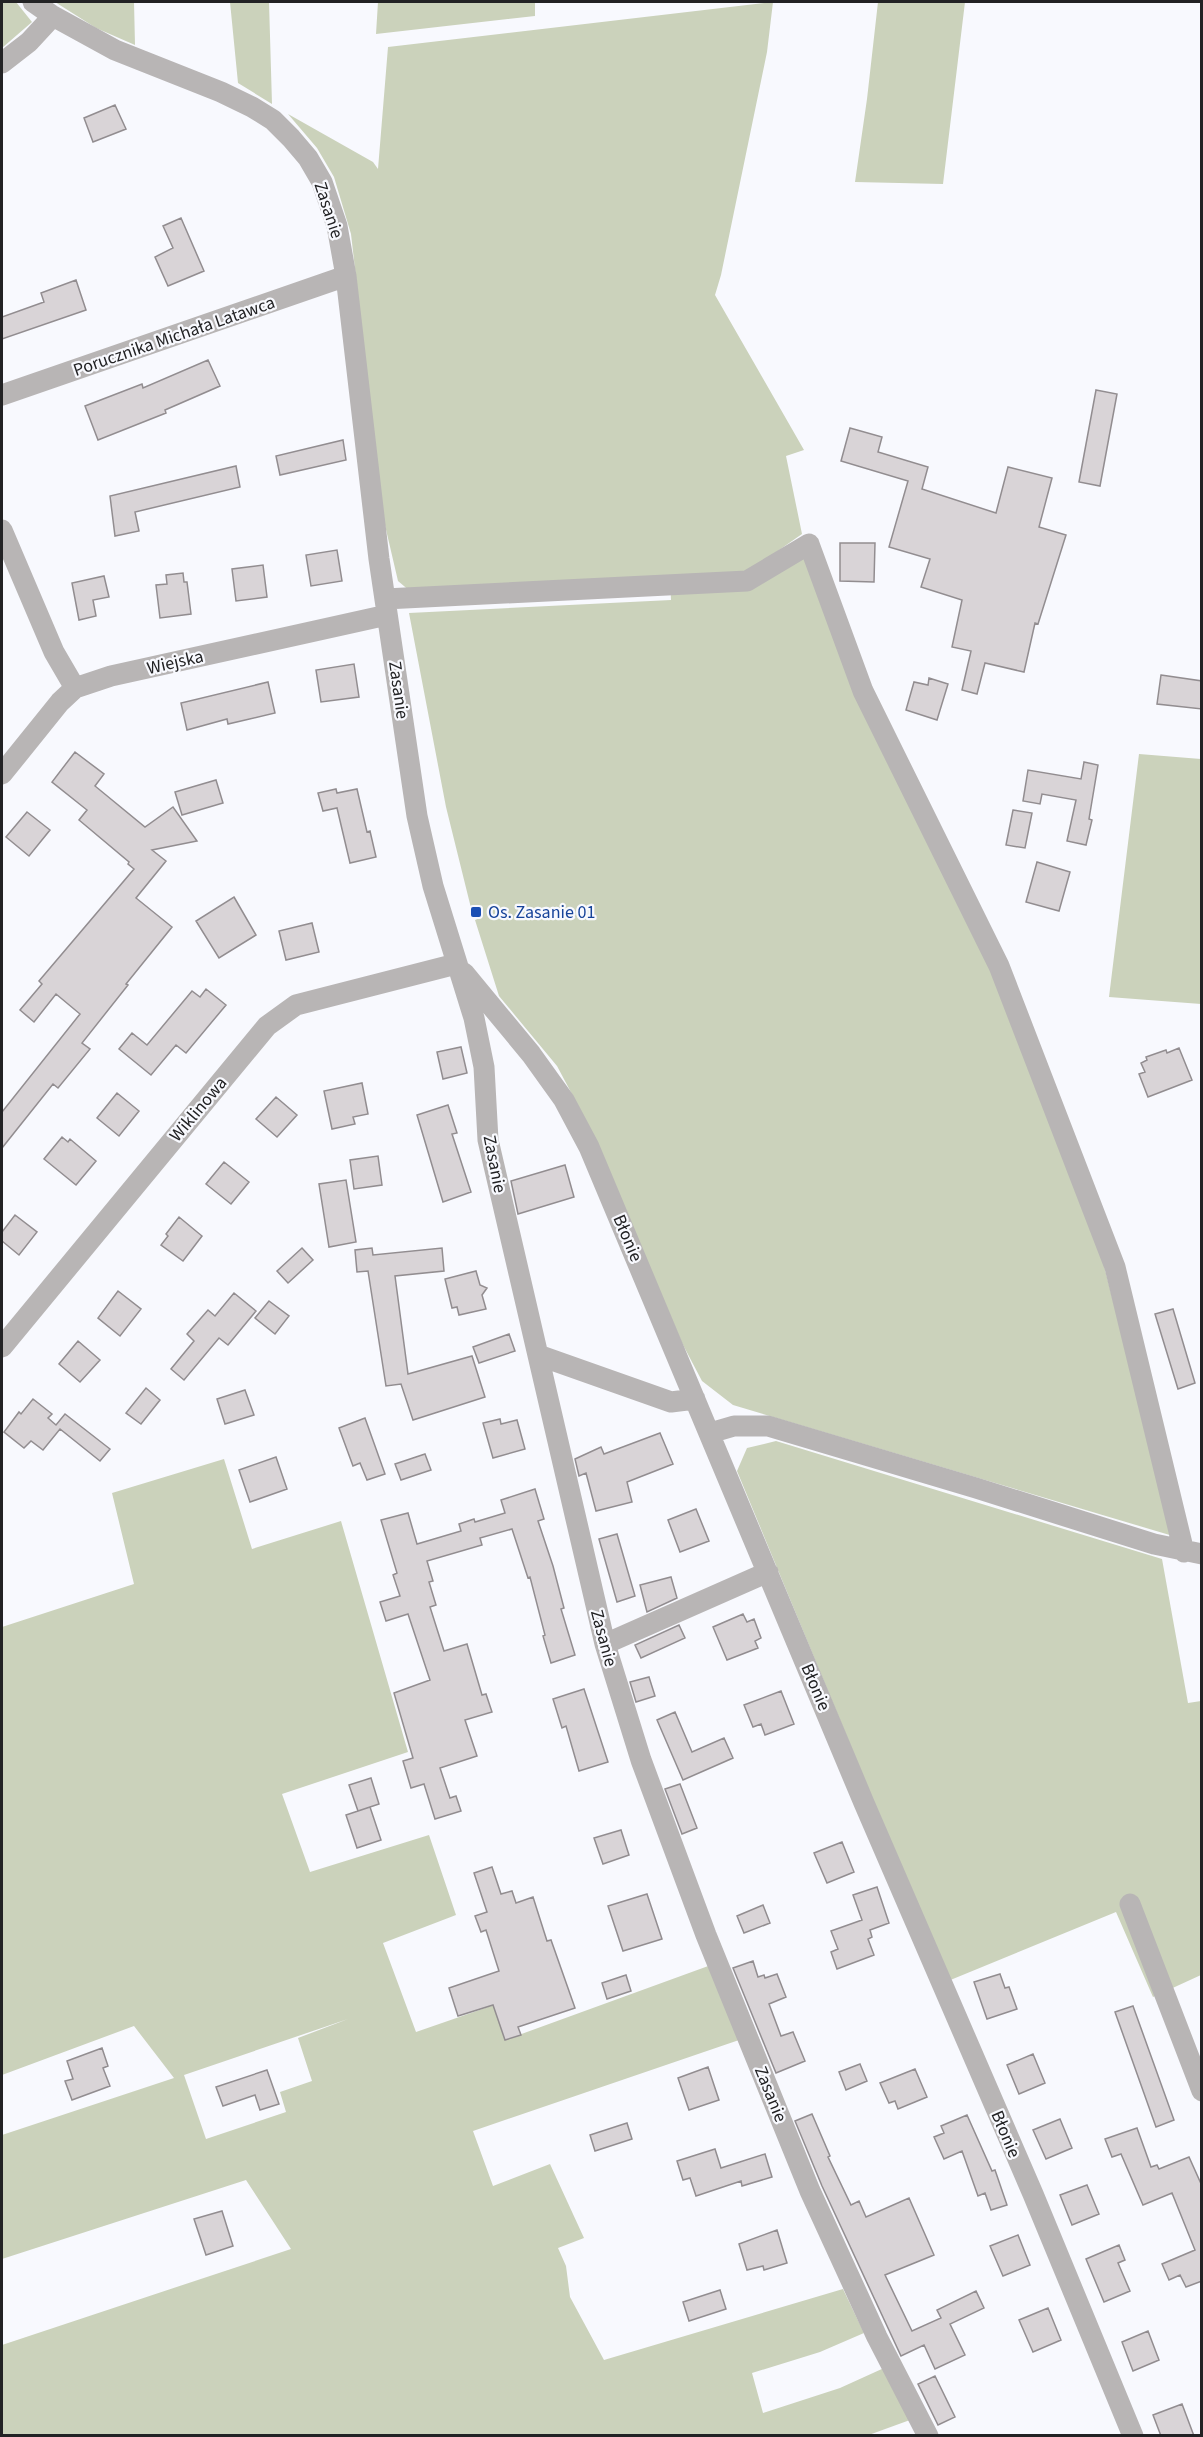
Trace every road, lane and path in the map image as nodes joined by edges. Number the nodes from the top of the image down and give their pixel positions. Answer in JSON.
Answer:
{"nodes":[{"id":1,"x":33,"y":2,"type":"edge"},
{"id":2,"x":52,"y":16,"type":"junction"},
{"id":3,"x":2,"y":63,"type":"edge"},
{"id":4,"x":346,"y":276,"type":"junction"},
{"id":5,"x":2,"y":394,"type":"edge"},
{"id":6,"x":2,"y":530,"type":"edge"},
{"id":7,"x":386,"y":607,"type":"junction"},
{"id":8,"x":75,"y":688,"type":"junction"},
{"id":9,"x":2,"y":774,"type":"edge"},
{"id":10,"x":456,"y":964,"type":"junction"},
{"id":11,"x":2,"y":1347,"type":"edge"},
{"id":12,"x":538,"y":1355,"type":"junction"},
{"id":13,"x":695,"y":1399,"type":"junction"},
{"id":14,"x":710,"y":1433,"type":"junction"},
{"id":15,"x":1193,"y":1553,"type":"edge"},
{"id":16,"x":768,"y":1572,"type":"junction"},
{"id":17,"x":605,"y":1644,"type":"junction"},
{"id":18,"x":1130,"y":1904,"type":"dead end"},
{"id":19,"x":1202,"y":2091,"type":"edge"},
{"id":20,"x":928,"y":2436,"type":"edge"},
{"id":21,"x":1133,"y":2436,"type":"edge"}],
"edges":[{"from":1,"to":2,"type":"street","name":"Zasanie"},
{"from":2,"to":3,"type":"street"},
{"from":2,"to":4,"type":"street","name":"Zasanie"},
{"from":4,"to":5,"type":"street","name":"Porucznika Michała Latawca"},
{"from":4,"to":7,"type":"street","name":"Zasanie"},
{"from":6,"to":8,"type":"street"},
{"from":7,"to":8,"type":"street","name":"Wiejska"},
{"from":7,"to":10,"type":"street","name":"Zasanie"},
{"from":7,"to":15,"type":"street","name":"Wiejska"},
{"from":8,"to":9,"type":"street","name":"Wiejska"},
{"from":10,"to":11,"type":"street","name":"Wiklinowa"},
{"from":10,"to":12,"type":"street","name":"Zasanie"},
{"from":10,"to":13,"type":"street","name":"Błonie"},
{"from":12,"to":13,"type":"street"},
{"from":12,"to":17,"type":"street","name":"Zasanie"},
{"from":13,"to":14,"type":"street","name":"Błonie"},
{"from":14,"to":15,"type":"street"},
{"from":14,"to":16,"type":"street","name":"Błonie"},
{"from":16,"to":17,"type":"street"},
{"from":16,"to":21,"type":"street","name":"Błonie"},
{"from":17,"to":20,"type":"street","name":"Zasanie"},
{"from":18,"to":19,"type":"street"}]}
